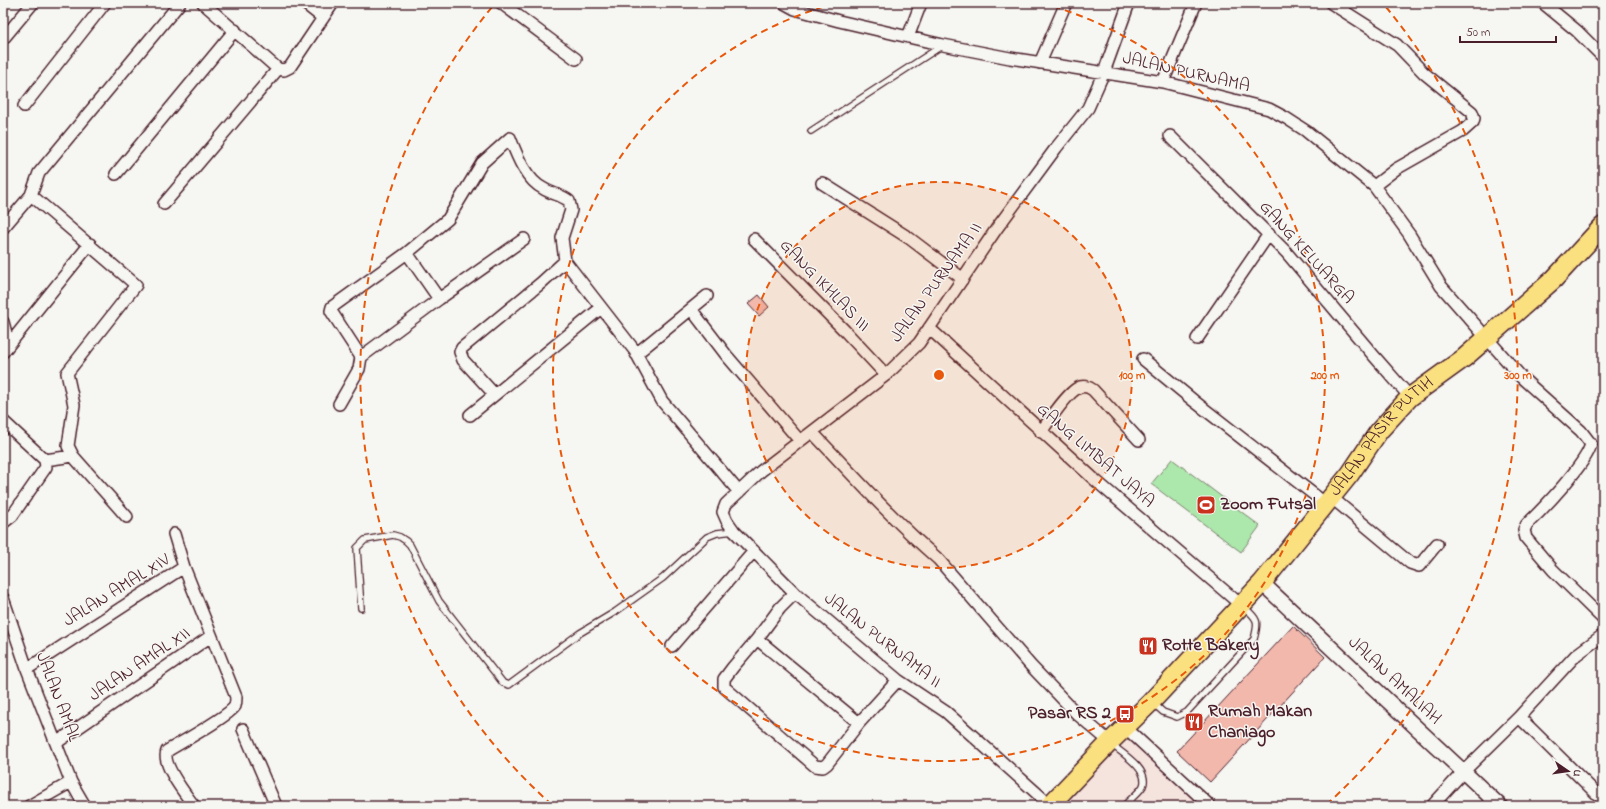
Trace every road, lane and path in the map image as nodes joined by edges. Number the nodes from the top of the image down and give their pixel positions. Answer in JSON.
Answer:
{"nodes":[{"id":1,"x":33,"y":3,"type":"edge"},
{"id":2,"x":105,"y":3,"type":"edge"},
{"id":3,"x":180,"y":3,"type":"edge"},
{"id":4,"x":203,"y":3,"type":"edge"},
{"id":5,"x":304,"y":3,"type":"edge"},
{"id":6,"x":333,"y":3,"type":"edge"},
{"id":7,"x":501,"y":3,"type":"edge"},
{"id":8,"x":784,"y":3,"type":"edge"},
{"id":9,"x":921,"y":3,"type":"edge"},
{"id":10,"x":1066,"y":3,"type":"edge"},
{"id":11,"x":1130,"y":3,"type":"edge"},
{"id":12,"x":1196,"y":3,"type":"edge"},
{"id":13,"x":1331,"y":3,"type":"edge"},
{"id":14,"x":1543,"y":3,"type":"edge"},
{"id":15,"x":796,"y":6,"type":"edge"},
{"id":16,"x":323,"y":18,"type":"junction"},
{"id":17,"x":235,"y":30,"type":"junction"},
{"id":18,"x":908,"y":37,"type":"junction"},
{"id":19,"x":3,"y":39,"type":"edge"},
{"id":20,"x":944,"y":45,"type":"junction"},
{"id":21,"x":1603,"y":57,"type":"edge"},
{"id":22,"x":576,"y":60,"type":"dead end"},
{"id":23,"x":1040,"y":63,"type":"junction"},
{"id":24,"x":278,"y":68,"type":"junction"},
{"id":25,"x":1104,"y":72,"type":"junction"},
{"id":26,"x":1163,"y":82,"type":"junction"},
{"id":27,"x":24,"y":106,"type":"dead end"},
{"id":28,"x":811,"y":131,"type":"dead end"},
{"id":29,"x":1170,"y":136,"type":"dead end"},
{"id":30,"x":116,"y":174,"type":"dead end"},
{"id":31,"x":822,"y":183,"type":"dead end"},
{"id":32,"x":1374,"y":186,"type":"junction"},
{"id":33,"x":31,"y":195,"type":"junction"},
{"id":34,"x":164,"y":204,"type":"dead end"},
{"id":35,"x":1603,"y":226,"type":"edge"},
{"id":36,"x":3,"y":228,"type":"edge"},
{"id":37,"x":1269,"y":234,"type":"junction"},
{"id":38,"x":524,"y":239,"type":"dead end"},
{"id":39,"x":754,"y":239,"type":"dead end"},
{"id":40,"x":90,"y":244,"type":"junction"},
{"id":41,"x":407,"y":253,"type":"junction"},
{"id":42,"x":564,"y":261,"type":"junction"},
{"id":43,"x":963,"y":279,"type":"junction"},
{"id":44,"x":707,"y":296,"type":"dead end"},
{"id":45,"x":439,"y":299,"type":"junction"},
{"id":46,"x":600,"y":308,"type":"junction"},
{"id":47,"x":691,"y":309,"type":"junction"},
{"id":48,"x":3,"y":322,"type":"edge"},
{"id":49,"x":929,"y":328,"type":"junction"},
{"id":50,"x":1486,"y":338,"type":"junction"},
{"id":51,"x":1198,"y":339,"type":"dead end"},
{"id":52,"x":6,"y":349,"type":"edge"},
{"id":53,"x":636,"y":354,"type":"junction"},
{"id":54,"x":361,"y":357,"type":"junction"},
{"id":55,"x":1144,"y":359,"type":"dead end"},
{"id":56,"x":886,"y":375,"type":"junction"},
{"id":57,"x":494,"y":394,"type":"junction"},
{"id":58,"x":1410,"y":397,"type":"junction"},
{"id":59,"x":339,"y":404,"type":"dead end"},
{"id":60,"x":470,"y":415,"type":"dead end"},
{"id":61,"x":3,"y":421,"type":"edge"},
{"id":62,"x":812,"y":432,"type":"junction"},
{"id":63,"x":1041,"y":432,"type":"junction"},
{"id":64,"x":1139,"y":440,"type":"dead end"},
{"id":65,"x":800,"y":441,"type":"junction"},
{"id":66,"x":73,"y":456,"type":"junction"},
{"id":67,"x":45,"y":460,"type":"junction"},
{"id":68,"x":739,"y":492,"type":"junction"},
{"id":69,"x":1329,"y":500,"type":"junction"},
{"id":70,"x":127,"y":517,"type":"dead end"},
{"id":71,"x":3,"y":523,"type":"edge"},
{"id":72,"x":734,"y":531,"type":"junction"},
{"id":73,"x":174,"y":534,"type":"dead end"},
{"id":74,"x":1437,"y":544,"type":"dead end"},
{"id":75,"x":754,"y":551,"type":"junction"},
{"id":76,"x":184,"y":567,"type":"junction"},
{"id":77,"x":1262,"y":583,"type":"junction"},
{"id":78,"x":795,"y":593,"type":"junction"},
{"id":79,"x":3,"y":598,"type":"edge"},
{"id":80,"x":1241,"y":605,"type":"junction"},
{"id":81,"x":361,"y":608,"type":"dead end"},
{"id":82,"x":1603,"y":619,"type":"edge"},
{"id":83,"x":1603,"y":634,"type":"edge"},
{"id":84,"x":212,"y":636,"type":"junction"},
{"id":85,"x":756,"y":639,"type":"junction"},
{"id":86,"x":672,"y":646,"type":"dead end"},
{"id":87,"x":26,"y":668,"type":"junction"},
{"id":88,"x":898,"y":680,"type":"junction"},
{"id":89,"x":1151,"y":702,"type":"junction"},
{"id":90,"x":1519,"y":717,"type":"junction"},
{"id":91,"x":859,"y":723,"type":"junction"},
{"id":92,"x":1125,"y":727,"type":"junction"},
{"id":93,"x":243,"y":729,"type":"dead end"},
{"id":94,"x":1110,"y":742,"type":"junction"},
{"id":95,"x":56,"y":743,"type":"junction"},
{"id":96,"x":1463,"y":772,"type":"junction"},
{"id":97,"x":71,"y":782,"type":"junction"},
{"id":98,"x":1603,"y":800,"type":"edge"},
{"id":99,"x":1049,"y":805,"type":"edge"},
{"id":100,"x":29,"y":806,"type":"edge"},
{"id":101,"x":85,"y":806,"type":"edge"},
{"id":102,"x":194,"y":806,"type":"edge"},
{"id":103,"x":276,"y":806,"type":"edge"},
{"id":104,"x":1124,"y":806,"type":"edge"},
{"id":105,"x":1210,"y":806,"type":"edge"},
{"id":106,"x":1432,"y":806,"type":"edge"},
{"id":107,"x":1500,"y":806,"type":"edge"}],
"edges":[{"from":1,"to":19,"type":"street"},
{"from":2,"to":27,"type":"street"},
{"from":3,"to":33,"type":"street"},
{"from":4,"to":17,"type":"street"},
{"from":5,"to":16,"type":"street"},
{"from":6,"to":16,"type":"street"},
{"from":7,"to":22,"type":"street"},
{"from":8,"to":15,"type":"street","name":"JALAN PURNAMA"},
{"from":9,"to":18,"type":"street"},
{"from":10,"to":23,"type":"street"},
{"from":11,"to":25,"type":"street","name":"JALAN PURNAMA II"},
{"from":12,"to":26,"type":"street"},
{"from":13,"to":32,"type":"street"},
{"from":14,"to":21,"type":"street"},
{"from":15,"to":18,"type":"street","name":"JALAN PURNAMA"},
{"from":16,"to":24,"type":"street"},
{"from":17,"to":24,"type":"street"},
{"from":17,"to":30,"type":"street"},
{"from":18,"to":20,"type":"street","name":"JALAN PURNAMA"},
{"from":20,"to":23,"type":"street","name":"JALAN PURNAMA"},
{"from":20,"to":28,"type":"lane"},
{"from":23,"to":25,"type":"street","name":"JALAN PURNAMA"},
{"from":24,"to":34,"type":"street"},
{"from":25,"to":26,"type":"street","name":"JALAN PURNAMA"},
{"from":25,"to":43,"type":"street","name":"JALAN PURNAMA II"},
{"from":26,"to":32,"type":"street","name":"JALAN PURNAMA"},
{"from":29,"to":37,"type":"street","name":"GANG KELUARGA"},
{"from":31,"to":43,"type":"street"},
{"from":32,"to":50,"type":"street","name":"JALAN PURNAMA"},
{"from":33,"to":36,"type":"street"},
{"from":33,"to":40,"type":"street"},
{"from":35,"to":50,"type":"highway","name":"JALAN PASIR PUTIH"},
{"from":37,"to":51,"type":"street"},
{"from":37,"to":58,"type":"street","name":"GANG KELUARGA"},
{"from":38,"to":45,"type":"street"},
{"from":39,"to":56,"type":"street","name":"GANG IKHLAS III"},
{"from":40,"to":52,"type":"street"},
{"from":40,"to":66,"type":"street"},
{"from":41,"to":42,"type":"street"},
{"from":41,"to":45,"type":"street"},
{"from":41,"to":54,"type":"street"},
{"from":42,"to":46,"type":"street"},
{"from":42,"to":57,"type":"street"},
{"from":43,"to":49,"type":"street","name":"JALAN PURNAMA II"},
{"from":44,"to":47,"type":"street"},
{"from":45,"to":54,"type":"street"},
{"from":46,"to":53,"type":"street"},
{"from":46,"to":57,"type":"street"},
{"from":47,"to":53,"type":"street"},
{"from":47,"to":65,"type":"street"},
{"from":48,"to":52,"type":"street"},
{"from":49,"to":56,"type":"street","name":"JALAN PURNAMA II"},
{"from":49,"to":63,"type":"street","name":"GANG LIMBAT JAYA"},
{"from":50,"to":58,"type":"highway","name":"JALAN PASIR PUTIH"},
{"from":50,"to":82,"type":"street","name":"JALAN PURNAMA"},
{"from":53,"to":68,"type":"street"},
{"from":54,"to":59,"type":"street"},
{"from":55,"to":69,"type":"street"},
{"from":56,"to":62,"type":"street","name":"JALAN PURNAMA II"},
{"from":57,"to":60,"type":"street"},
{"from":58,"to":69,"type":"highway","name":"JALAN PASIR PUTIH"},
{"from":61,"to":67,"type":"street"},
{"from":62,"to":65,"type":"street","name":"JALAN PURNAMA II"},
{"from":62,"to":94,"type":"street"},
{"from":63,"to":64,"type":"street"},
{"from":63,"to":80,"type":"street","name":"GANG LIMBAT JAYA"},
{"from":65,"to":68,"type":"street","name":"JALAN PURNAMA II"},
{"from":66,"to":67,"type":"street"},
{"from":66,"to":70,"type":"street"},
{"from":67,"to":71,"type":"street"},
{"from":68,"to":72,"type":"street","name":"JALAN PURNAMA II"},
{"from":69,"to":74,"type":"street"},
{"from":69,"to":77,"type":"highway","name":"JALAN PASIR PUTIH"},
{"from":72,"to":75,"type":"street","name":"JALAN PURNAMA II"},
{"from":72,"to":81,"type":"lane"},
{"from":73,"to":76,"type":"street"},
{"from":75,"to":78,"type":"street","name":"JALAN PURNAMA II"},
{"from":75,"to":86,"type":"street"},
{"from":76,"to":84,"type":"street","name":"JALAN AMAL XIV"},
{"from":76,"to":87,"type":"street","name":"JALAN AMAL XIV"},
{"from":77,"to":80,"type":"highway","name":"JALAN PASIR PUTIH"},
{"from":77,"to":96,"type":"street","name":"JALAN AMALIAH"},
{"from":78,"to":85,"type":"street"},
{"from":78,"to":88,"type":"street","name":"JALAN PURNAMA II"},
{"from":79,"to":87,"type":"street","name":"JALAN AMAL"},
{"from":80,"to":89,"type":"highway","name":"JALAN PASIR PUTIH"},
{"from":80,"to":89,"type":"lane"},
{"from":83,"to":90,"type":"street"},
{"from":84,"to":95,"type":"street","name":"JALAN AMAL XII"},
{"from":84,"to":102,"type":"street","name":"JALAN AMAL XII"},
{"from":85,"to":91,"type":"street"},
{"from":85,"to":91,"type":"street"},
{"from":87,"to":95,"type":"street","name":"JALAN AMAL"},
{"from":88,"to":91,"type":"street"},
{"from":88,"to":99,"type":"street","name":"JALAN PURNAMA II"},
{"from":89,"to":92,"type":"highway","name":"JALAN PASIR PUTIH"},
{"from":90,"to":96,"type":"street"},
{"from":90,"to":98,"type":"street"},
{"from":92,"to":94,"type":"highway","name":"JALAN PASIR PUTIH"},
{"from":92,"to":105,"type":"street"},
{"from":93,"to":103,"type":"street"},
{"from":94,"to":99,"type":"highway","name":"JALAN PASIR PUTIH"},
{"from":94,"to":104,"type":"lane"},
{"from":95,"to":97,"type":"street","name":"JALAN AMAL"},
{"from":96,"to":106,"type":"street"},
{"from":96,"to":107,"type":"street","name":"JALAN AMALIAH"},
{"from":97,"to":100,"type":"street"},
{"from":97,"to":101,"type":"street","name":"JALAN AMAL"}]}
